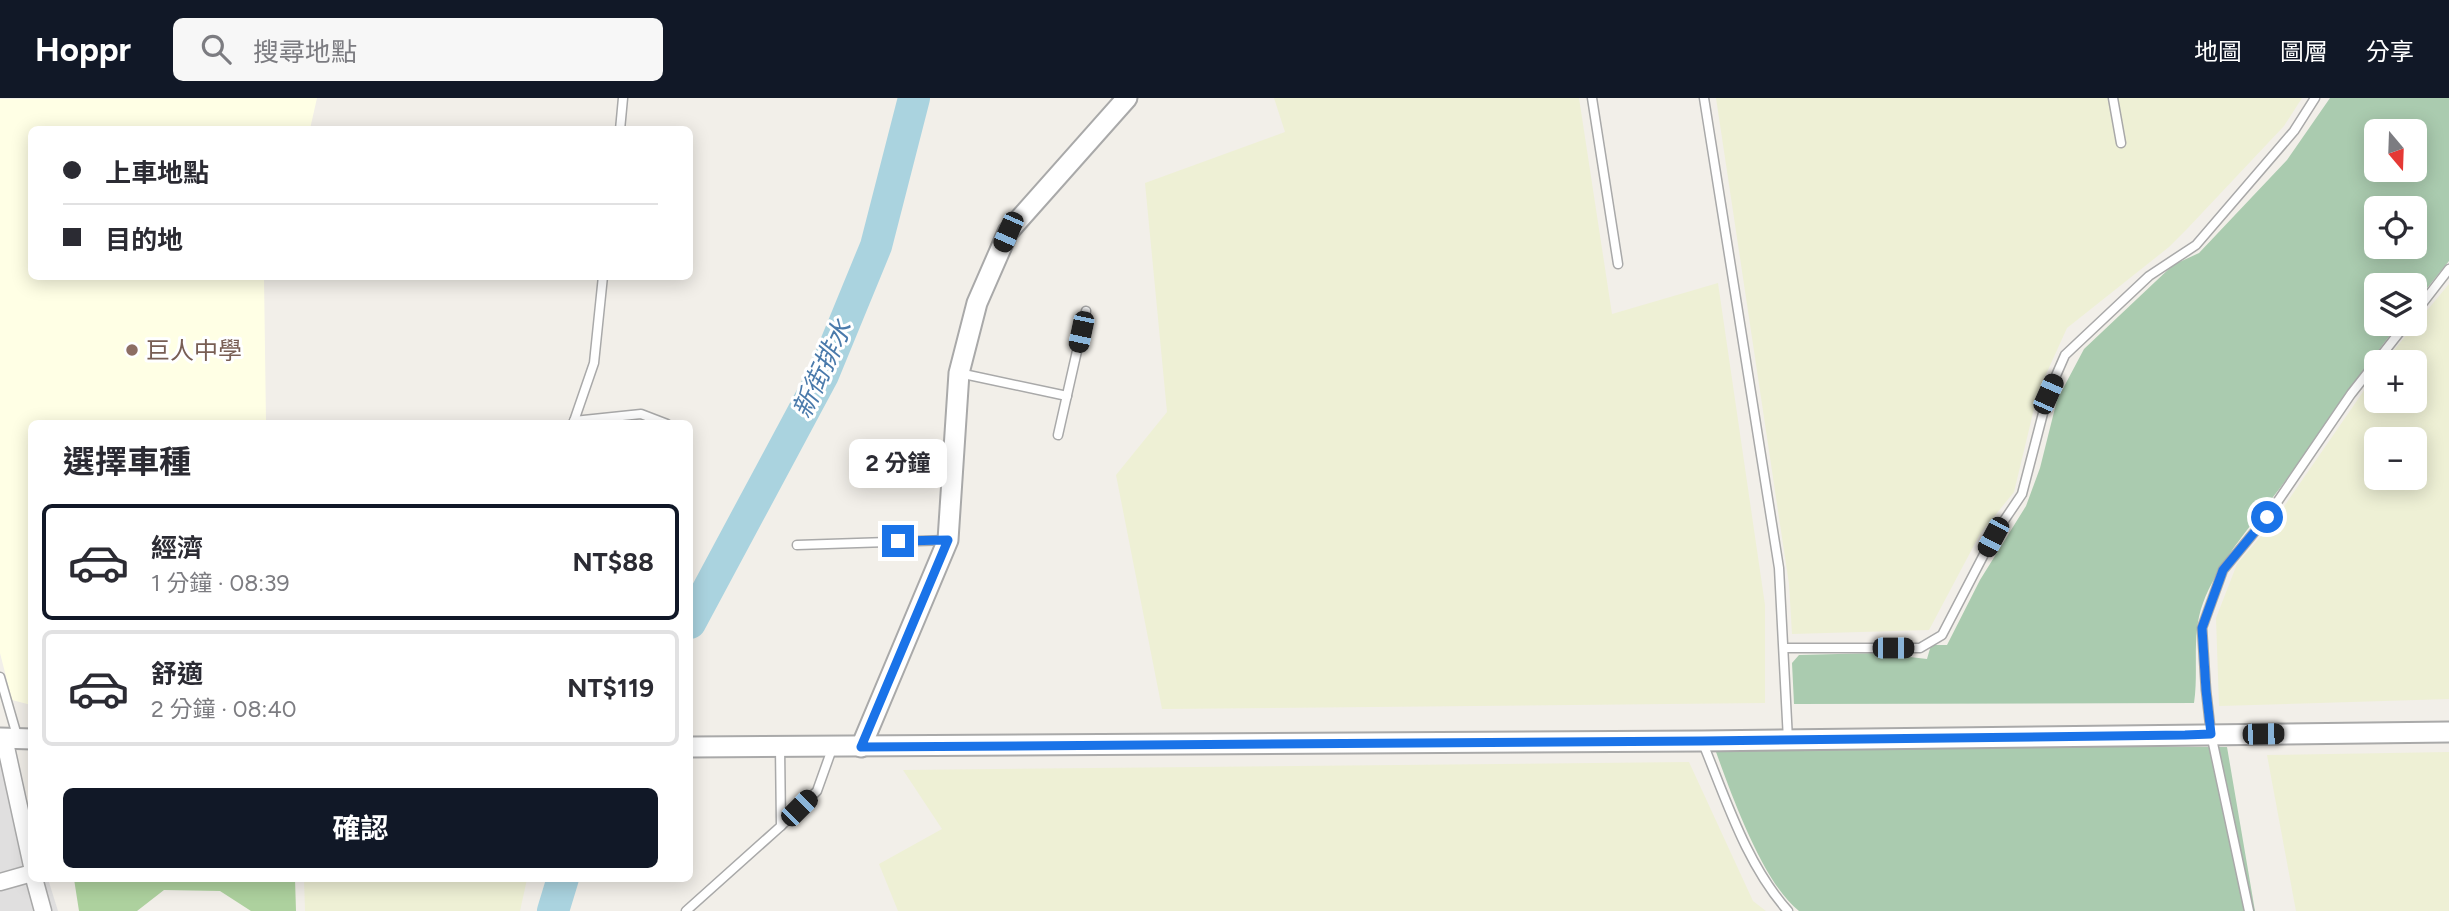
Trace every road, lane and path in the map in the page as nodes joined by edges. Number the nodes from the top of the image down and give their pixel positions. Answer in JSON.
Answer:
{"nodes":[{"id":1,"x":623,"y":98,"type":"edge"},
{"id":2,"x":1127,"y":98,"type":"edge"},
{"id":3,"x":1592,"y":98,"type":"edge"},
{"id":4,"x":1704,"y":98,"type":"edge"},
{"id":5,"x":2113,"y":98,"type":"edge"},
{"id":6,"x":2315,"y":98,"type":"edge"},
{"id":7,"x":620,"y":126,"type":"edge"},
{"id":8,"x":2121,"y":143,"type":"dead end"},
{"id":9,"x":1618,"y":264,"type":"dead end"},
{"id":10,"x":2449,"y":269,"type":"edge"},
{"id":11,"x":603,"y":280,"type":"edge"},
{"id":12,"x":2427,"y":297,"type":"edge"},
{"id":13,"x":1086,"y":311,"type":"dead end"},
{"id":14,"x":2397,"y":336,"type":"edge"},
{"id":15,"x":959,"y":373,"type":"junction"},
{"id":16,"x":1067,"y":396,"type":"junction"},
{"id":17,"x":574,"y":420,"type":"edge"},
{"id":18,"x":590,"y":420,"type":"edge"},
{"id":19,"x":657,"y":420,"type":"edge"},
{"id":20,"x":1058,"y":435,"type":"dead end"},
{"id":21,"x":948,"y":540,"type":"junction"},
{"id":22,"x":797,"y":545,"type":"dead end"},
{"id":23,"x":1784,"y":648,"type":"junction"},
{"id":24,"x":0,"y":677,"type":"edge"},
{"id":25,"x":2449,"y":732,"type":"edge"},
{"id":26,"x":2211,"y":734,"type":"junction"},
{"id":27,"x":13,"y":738,"type":"edge"},
{"id":28,"x":1788,"y":740,"type":"junction"},
{"id":29,"x":1702,"y":741,"type":"junction"},
{"id":30,"x":833,"y":746,"type":"junction"},
{"id":31,"x":693,"y":747,"type":"edge"},
{"id":32,"x":780,"y":747,"type":"junction"},
{"id":33,"x":861,"y":747,"type":"junction"},
{"id":34,"x":781,"y":826,"type":"junction"},
{"id":35,"x":28,"y":839,"type":"edge"},
{"id":36,"x":28,"y":874,"type":"edge"},
{"id":37,"x":0,"y":882,"type":"edge"},
{"id":38,"x":35,"y":882,"type":"edge"},
{"id":39,"x":43,"y":911,"type":"edge"},
{"id":40,"x":686,"y":911,"type":"edge"},
{"id":41,"x":1788,"y":911,"type":"edge"},
{"id":42,"x":2249,"y":911,"type":"edge"}],
"edges":[{"from":1,"to":7,"type":"lane"},
{"from":2,"to":15,"type":"street"},
{"from":3,"to":9,"type":"lane"},
{"from":4,"to":23,"type":"lane"},
{"from":5,"to":8,"type":"lane"},
{"from":6,"to":23,"type":"lane"},
{"from":10,"to":12,"type":"lane"},
{"from":11,"to":17,"type":"lane"},
{"from":13,"to":16,"type":"lane"},
{"from":14,"to":26,"type":"lane"},
{"from":15,"to":16,"type":"lane"},
{"from":15,"to":21,"type":"street"},
{"from":16,"to":20,"type":"lane"},
{"from":18,"to":19,"type":"lane"},
{"from":21,"to":22,"type":"lane"},
{"from":21,"to":33,"type":"street"},
{"from":23,"to":28,"type":"lane"},
{"from":24,"to":27,"type":"lane"},
{"from":25,"to":26,"type":"street"},
{"from":26,"to":28,"type":"street"},
{"from":26,"to":42,"type":"lane"},
{"from":27,"to":35,"type":"street"},
{"from":28,"to":29,"type":"street"},
{"from":29,"to":33,"type":"street"},
{"from":29,"to":41,"type":"lane"},
{"from":30,"to":32,"type":"street"},
{"from":30,"to":33,"type":"street"},
{"from":30,"to":34,"type":"lane"},
{"from":31,"to":32,"type":"street"},
{"from":32,"to":34,"type":"lane"},
{"from":34,"to":40,"type":"lane"},
{"from":36,"to":37,"type":"street"},
{"from":38,"to":39,"type":"street"}]}
